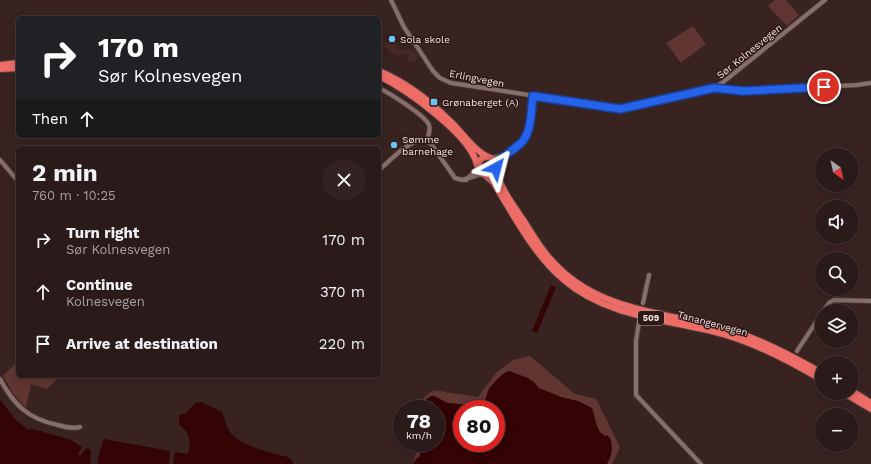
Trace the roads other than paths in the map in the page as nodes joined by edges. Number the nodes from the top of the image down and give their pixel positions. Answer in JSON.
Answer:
{"nodes":[{"id":1,"x":391,"y":0,"type":"edge"},
{"id":2,"x":825,"y":0,"type":"edge"},
{"id":3,"x":16,"y":63,"type":"edge"},
{"id":4,"x":0,"y":65,"type":"edge"},
{"id":5,"x":16,"y":68,"type":"edge"},
{"id":6,"x":0,"y":70,"type":"edge"},
{"id":7,"x":381,"y":72,"type":"edge"},
{"id":8,"x":381,"y":77,"type":"edge"},
{"id":9,"x":871,"y":84,"type":"edge"},
{"id":10,"x":714,"y":88,"type":"junction"},
{"id":11,"x":381,"y":89,"type":"edge"},
{"id":12,"x":533,"y":96,"type":"junction"},
{"id":13,"x":427,"y":141,"type":"junction"},
{"id":14,"x":505,"y":154,"type":"junction"},
{"id":15,"x":490,"y":158,"type":"junction"},
{"id":16,"x":0,"y":160,"type":"edge"},
{"id":17,"x":496,"y":166,"type":"junction"},
{"id":18,"x":477,"y":167,"type":"junction"},
{"id":19,"x":381,"y":168,"type":"edge"},
{"id":20,"x":483,"y":175,"type":"junction"},
{"id":21,"x":16,"y":179,"type":"edge"},
{"id":22,"x":465,"y":180,"type":"junction"},
{"id":23,"x":649,"y":275,"type":"dead end"},
{"id":24,"x":871,"y":301,"type":"edge"},
{"id":25,"x":643,"y":303,"type":"dead end"},
{"id":26,"x":829,"y":304,"type":"edge"},
{"id":27,"x":639,"y":322,"type":"dead end"},
{"id":28,"x":815,"y":324,"type":"edge"},
{"id":29,"x":797,"y":351,"type":"dead end"},
{"id":30,"x":815,"y":369,"type":"edge"},
{"id":31,"x":815,"y":376,"type":"edge"},
{"id":32,"x":0,"y":379,"type":"edge"},
{"id":33,"x":859,"y":395,"type":"edge"},
{"id":34,"x":856,"y":400,"type":"edge"},
{"id":35,"x":871,"y":403,"type":"edge"},
{"id":36,"x":871,"y":409,"type":"edge"},
{"id":37,"x":80,"y":427,"type":"dead end"},
{"id":38,"x":701,"y":464,"type":"edge"}],
"edges":[{"from":1,"to":12,"type":"street","name":"Erlingvegen"},
{"from":2,"to":10,"type":"street","name":"Sør Kolnesvegen"},
{"from":3,"to":4,"type":"highway"},
{"from":5,"to":6,"type":"highway"},
{"from":7,"to":15,"type":"highway","number":"509"},
{"from":8,"to":18,"type":"highway","number":"509"},
{"from":9,"to":10,"type":"street"},
{"from":10,"to":12,"type":"street","name":"Sør Kolnesvegen"},
{"from":11,"to":13,"type":"street"},
{"from":12,"to":14,"type":"street"},
{"from":13,"to":19,"type":"street"},
{"from":13,"to":22,"type":"street"},
{"from":14,"to":15,"type":"street"},
{"from":14,"to":17,"type":"street"},
{"from":15,"to":17,"type":"highway","number":"509"},
{"from":15,"to":18,"type":"highway"},
{"from":16,"to":21,"type":"street"},
{"from":17,"to":20,"type":"highway"},
{"from":17,"to":30,"type":"highway","name":"Tanangervegen","number":"509"},
{"from":18,"to":20,"type":"highway","number":"509"},
{"from":18,"to":22,"type":"street"},
{"from":20,"to":22,"type":"street"},
{"from":20,"to":31,"type":"highway","name":"Tanangervegen","number":"509"},
{"from":23,"to":25,"type":"street"},
{"from":24,"to":26,"type":"street"},
{"from":27,"to":38,"type":"street"},
{"from":28,"to":29,"type":"street"},
{"from":32,"to":37,"type":"street"},
{"from":33,"to":35,"type":"highway"},
{"from":34,"to":36,"type":"highway"}]}
